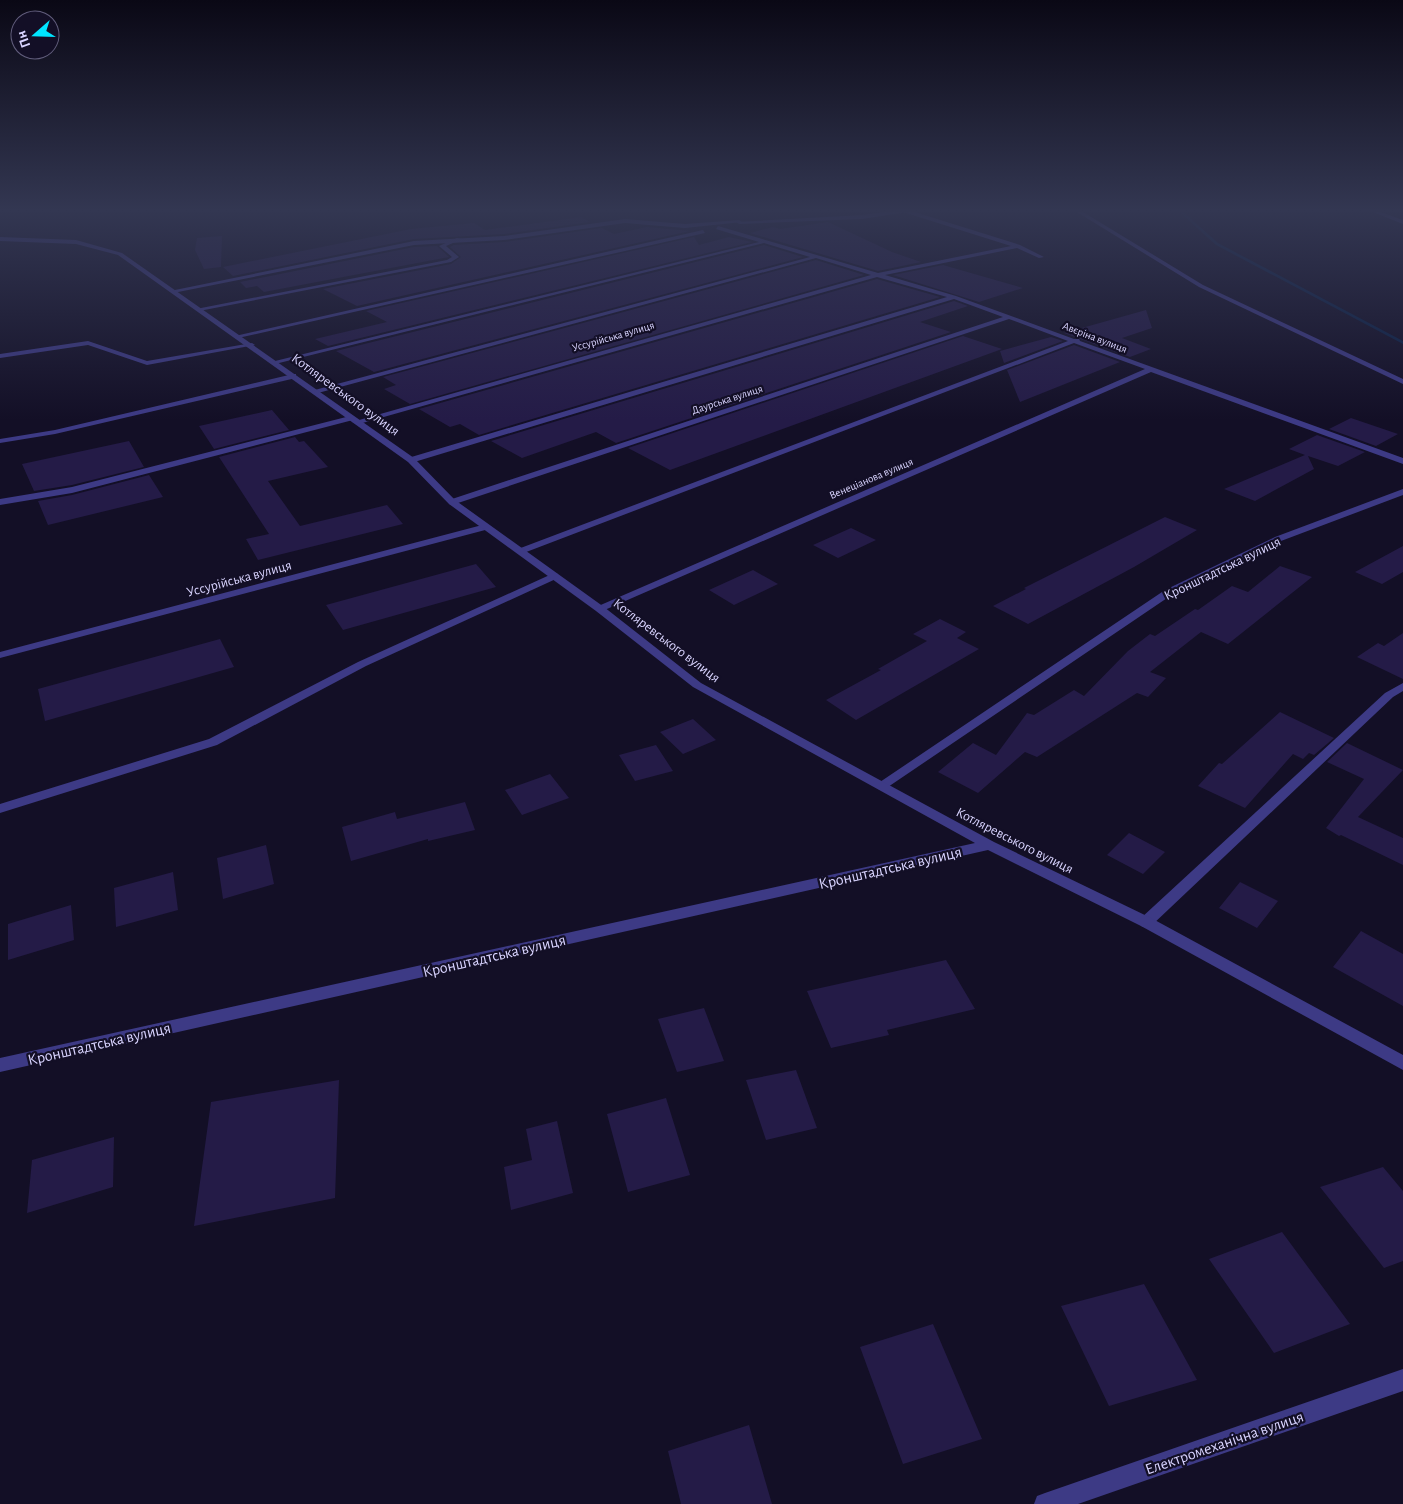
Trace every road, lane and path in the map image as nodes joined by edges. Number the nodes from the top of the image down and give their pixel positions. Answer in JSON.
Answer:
{"nodes":[{"id":1,"x":156,"y":279,"type":"edge"},
{"id":2,"x":232,"y":279,"type":"edge"},
{"id":3,"x":352,"y":279,"type":"edge"},
{"id":4,"x":491,"y":279,"type":"edge"},
{"id":5,"x":611,"y":279,"type":"edge"},
{"id":6,"x":732,"y":279,"type":"edge"},
{"id":7,"x":857,"y":279,"type":"edge"},
{"id":8,"x":894,"y":279,"type":"edge"},
{"id":9,"x":1189,"y":279,"type":"edge"},
{"id":10,"x":173,"y":291,"type":"junction"},
{"id":11,"x":954,"y":297,"type":"junction"},
{"id":12,"x":199,"y":308,"type":"junction"},
{"id":13,"x":1009,"y":317,"type":"junction"},
{"id":14,"x":238,"y":336,"type":"junction"},
{"id":15,"x":1077,"y":340,"type":"junction"},
{"id":16,"x":252,"y":345,"type":"junction"},
{"id":17,"x":0,"y":356,"type":"edge"},
{"id":18,"x":276,"y":362,"type":"junction"},
{"id":19,"x":1151,"y":369,"type":"junction"},
{"id":20,"x":293,"y":376,"type":"junction"},
{"id":21,"x":1403,"y":382,"type":"edge"},
{"id":22,"x":315,"y":391,"type":"junction"},
{"id":23,"x":353,"y":420,"type":"junction"},
{"id":24,"x":0,"y":441,"type":"edge"},
{"id":25,"x":411,"y":460,"type":"junction"},
{"id":26,"x":1403,"y":461,"type":"edge"},
{"id":27,"x":1403,"y":492,"type":"edge"},
{"id":28,"x":0,"y":502,"type":"edge"},
{"id":29,"x":452,"y":502,"type":"junction"},
{"id":30,"x":486,"y":527,"type":"junction"},
{"id":31,"x":521,"y":551,"type":"junction"},
{"id":32,"x":554,"y":576,"type":"junction"},
{"id":33,"x":600,"y":609,"type":"junction"},
{"id":34,"x":0,"y":656,"type":"edge"},
{"id":35,"x":1403,"y":686,"type":"edge"},
{"id":36,"x":880,"y":786,"type":"junction"},
{"id":37,"x":0,"y":810,"type":"edge"},
{"id":38,"x":989,"y":845,"type":"junction"},
{"id":39,"x":1146,"y":922,"type":"junction"},
{"id":40,"x":1401,"y":1060,"type":"edge"},
{"id":41,"x":0,"y":1065,"type":"edge"},
{"id":42,"x":1403,"y":1380,"type":"edge"},
{"id":43,"x":1045,"y":1504,"type":"edge"}],
"edges":[{"from":1,"to":10,"type":"street","name":"Котляревського вулиця"},
{"from":2,"to":10,"type":"street"},
{"from":3,"to":12,"type":"street"},
{"from":4,"to":14,"type":"street"},
{"from":5,"to":18,"type":"street"},
{"from":6,"to":22,"type":"street","name":"Уссурійська вулиця"},
{"from":7,"to":23,"type":"street","name":"Уссурійська вулиця"},
{"from":8,"to":11,"type":"street","name":"Авєріна вулиця"},
{"from":9,"to":21,"type":"street"},
{"from":10,"to":12,"type":"street","name":"Котляревського вулиця"},
{"from":11,"to":13,"type":"street","name":"Авєріна вулиця"},
{"from":11,"to":25,"type":"street"},
{"from":12,"to":14,"type":"street","name":"Котляревського вулиця"},
{"from":13,"to":15,"type":"street","name":"Авєріна вулиця"},
{"from":13,"to":29,"type":"street","name":"Даурська вулиця"},
{"from":14,"to":16,"type":"street","name":"Котляревського вулиця"},
{"from":15,"to":19,"type":"street","name":"Авєріна вулиця"},
{"from":15,"to":31,"type":"street"},
{"from":16,"to":17,"type":"street"},
{"from":16,"to":18,"type":"street","name":"Котляревського вулиця"},
{"from":18,"to":20,"type":"street","name":"Котляревського вулиця"},
{"from":19,"to":26,"type":"street","name":"Авєріна вулиця"},
{"from":19,"to":33,"type":"street","name":"Венеціанова вулиця"},
{"from":20,"to":22,"type":"street","name":"Котляревського вулиця"},
{"from":20,"to":24,"type":"street"},
{"from":22,"to":23,"type":"street","name":"Котляревського вулиця"},
{"from":23,"to":25,"type":"street","name":"Котляревського вулиця"},
{"from":23,"to":28,"type":"street","name":"Уссурійська вулиця"},
{"from":25,"to":29,"type":"street","name":"Котляревського вулиця"},
{"from":27,"to":36,"type":"street","name":"Кронштадтська вулиця"},
{"from":29,"to":30,"type":"street","name":"Котляревського вулиця"},
{"from":30,"to":31,"type":"street","name":"Котляревського вулиця"},
{"from":30,"to":34,"type":"street","name":"Уссурійська вулиця"},
{"from":31,"to":32,"type":"street","name":"Котляревського вулиця"},
{"from":32,"to":33,"type":"street","name":"Котляревського вулиця"},
{"from":32,"to":37,"type":"street"},
{"from":33,"to":36,"type":"street","name":"Котляревського вулиця"},
{"from":35,"to":39,"type":"street"},
{"from":36,"to":38,"type":"street","name":"Котляревського вулиця"},
{"from":38,"to":39,"type":"street","name":"Котляревського вулиця"},
{"from":38,"to":41,"type":"street","name":"Кронштадтська вулиця"},
{"from":39,"to":40,"type":"street","name":"Котляревського вулиця"},
{"from":42,"to":43,"type":"street","name":"Електромеханічна вулиця"}]}
